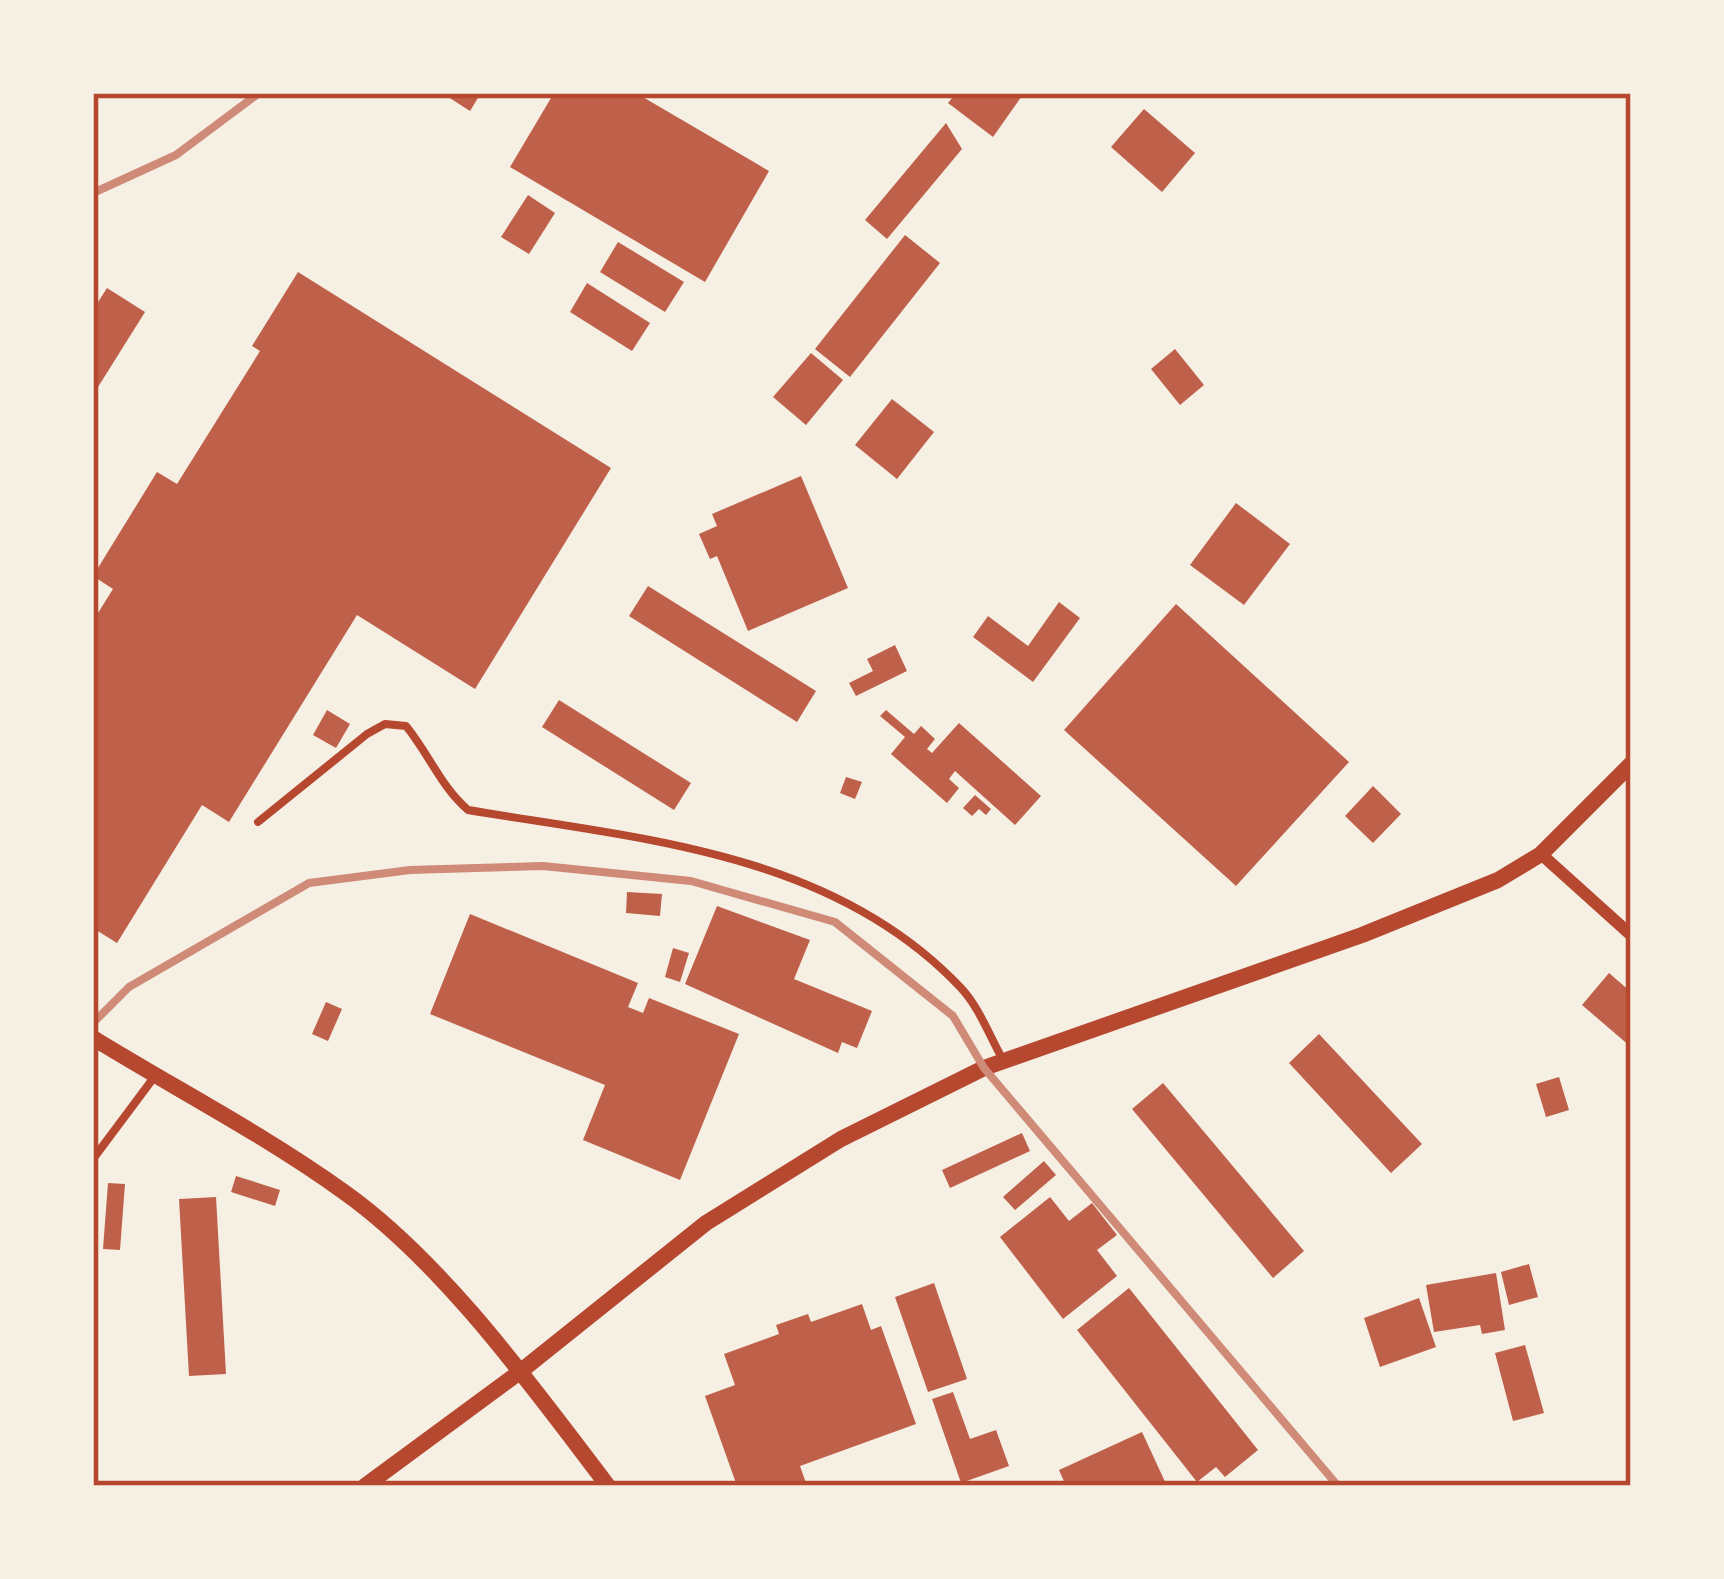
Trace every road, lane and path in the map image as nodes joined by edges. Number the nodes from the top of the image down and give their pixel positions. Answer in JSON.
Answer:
{"nodes":[{"id":1,"x":1631,"y":764,"type":"edge"},
{"id":2,"x":258,"y":822,"type":"dead end"},
{"id":3,"x":1541,"y":854,"type":"junction"},
{"id":4,"x":1631,"y":935,"type":"edge"},
{"id":5,"x":93,"y":1038,"type":"edge"},
{"id":6,"x":1004,"y":1061,"type":"junction"},
{"id":7,"x":155,"y":1076,"type":"junction"},
{"id":8,"x":93,"y":1159,"type":"edge"},
{"id":9,"x":521,"y":1371,"type":"junction"},
{"id":10,"x":366,"y":1486,"type":"edge"},
{"id":11,"x":608,"y":1486,"type":"edge"}],
"edges":[{"from":1,"to":3,"type":"street"},
{"from":2,"to":6,"type":"lane"},
{"from":3,"to":4,"type":"street"},
{"from":3,"to":6,"type":"street"},
{"from":5,"to":7,"type":"street"},
{"from":6,"to":9,"type":"street"},
{"from":7,"to":8,"type":"lane"},
{"from":7,"to":9,"type":"street"},
{"from":9,"to":10,"type":"street"},
{"from":9,"to":11,"type":"street"}]}
